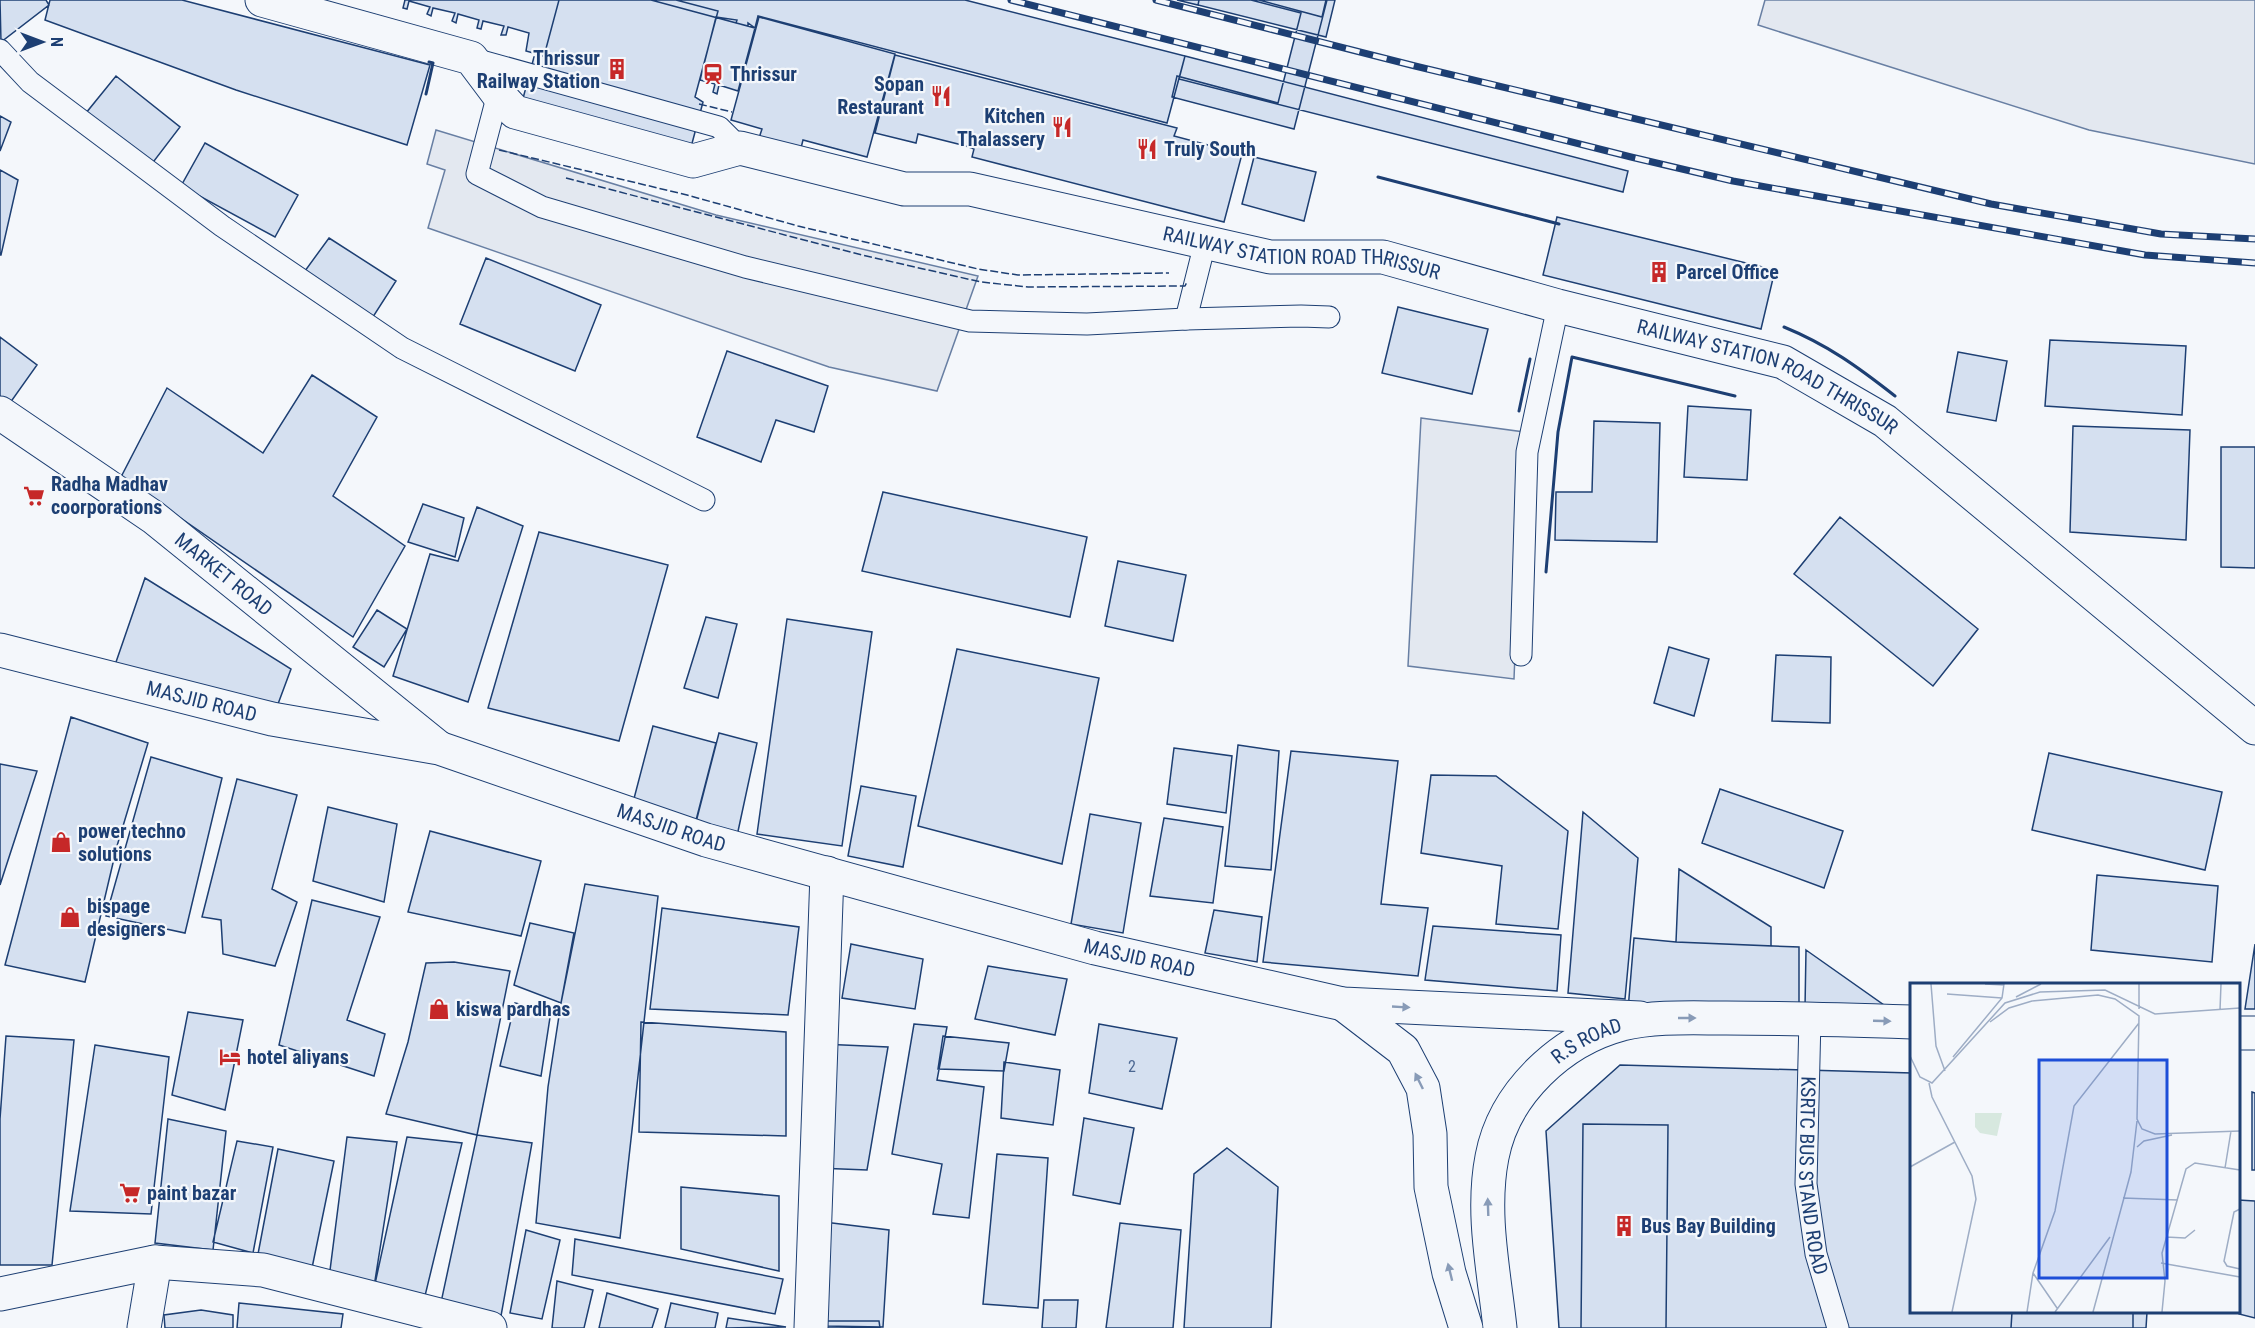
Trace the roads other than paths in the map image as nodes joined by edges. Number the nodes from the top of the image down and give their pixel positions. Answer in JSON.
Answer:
{"nodes":[{"id":1,"x":262,"y":0,"type":"edge"},
{"id":2,"x":0,"y":50,"type":"edge"},
{"id":3,"x":471,"y":58,"type":"junction"},
{"id":4,"x":498,"y":94,"type":"junction"},
{"id":5,"x":740,"y":148,"type":"junction"},
{"id":6,"x":1205,"y":243,"type":"junction"},
{"id":7,"x":1558,"y":306,"type":"junction"},
{"id":8,"x":1329,"y":317,"type":"dead end"},
{"id":9,"x":1186,"y":319,"type":"junction"},
{"id":10,"x":0,"y":413,"type":"edge"},
{"id":11,"x":704,"y":500,"type":"dead end"},
{"id":12,"x":0,"y":651,"type":"edge"},
{"id":13,"x":1521,"y":655,"type":"dead end"},
{"id":14,"x":2255,"y":728,"type":"edge"},
{"id":15,"x":440,"y":748,"type":"junction"},
{"id":16,"x":826,"y":873,"type":"junction"},
{"id":17,"x":1343,"y":1004,"type":"junction"},
{"id":18,"x":1652,"y":1018,"type":"junction"},
{"id":19,"x":1810,"y":1018,"type":"junction"},
{"id":20,"x":1910,"y":1022,"type":"edge"},
{"id":21,"x":155,"y":1262,"type":"junction"},
{"id":22,"x":0,"y":1294,"type":"edge"},
{"id":23,"x":420,"y":1319,"type":"edge"},
{"id":24,"x":144,"y":1328,"type":"edge"},
{"id":25,"x":490,"y":1328,"type":"edge"},
{"id":26,"x":812,"y":1328,"type":"edge"},
{"id":27,"x":1466,"y":1328,"type":"edge"},
{"id":28,"x":1500,"y":1328,"type":"edge"},
{"id":29,"x":1838,"y":1328,"type":"edge"}],
"edges":[{"from":1,"to":3,"type":"street"},
{"from":2,"to":11,"type":"lane"},
{"from":3,"to":4,"type":"street","name":"RAILWAY STATION ROAD THRISSUR"},
{"from":3,"to":5,"type":"lane"},
{"from":4,"to":5,"type":"street","name":"RAILWAY STATION ROAD THRISSUR"},
{"from":4,"to":9,"type":"lane"},
{"from":5,"to":6,"type":"street","name":"RAILWAY STATION ROAD THRISSUR"},
{"from":6,"to":7,"type":"street","name":"RAILWAY STATION ROAD THRISSUR"},
{"from":6,"to":9,"type":"lane"},
{"from":7,"to":13,"type":"lane"},
{"from":7,"to":14,"type":"street","name":"RAILWAY STATION ROAD THRISSUR"},
{"from":8,"to":9,"type":"lane"},
{"from":10,"to":15,"type":"street","name":"MARKET ROAD"},
{"from":12,"to":15,"type":"street","name":"MASJID ROAD"},
{"from":15,"to":16,"type":"street","name":"MASJID ROAD"},
{"from":16,"to":17,"type":"street","name":"MASJID ROAD"},
{"from":16,"to":26,"type":"street"},
{"from":17,"to":18,"type":"street","one_way":true},
{"from":27,"to":17,"type":"street","one_way":true},
{"from":18,"to":19,"type":"street","name":"R.S ROAD","one_way":true},
{"from":28,"to":18,"type":"street","name":"R.S ROAD","one_way":true},
{"from":19,"to":20,"type":"street","name":"R.S ROAD","one_way":true},
{"from":19,"to":29,"type":"lane","name":"KSRTC BUS STAND ROAD"},
{"from":21,"to":22,"type":"street"},
{"from":21,"to":23,"type":"street"},
{"from":21,"to":24,"type":"street"},
{"from":23,"to":25,"type":"street"}]}
